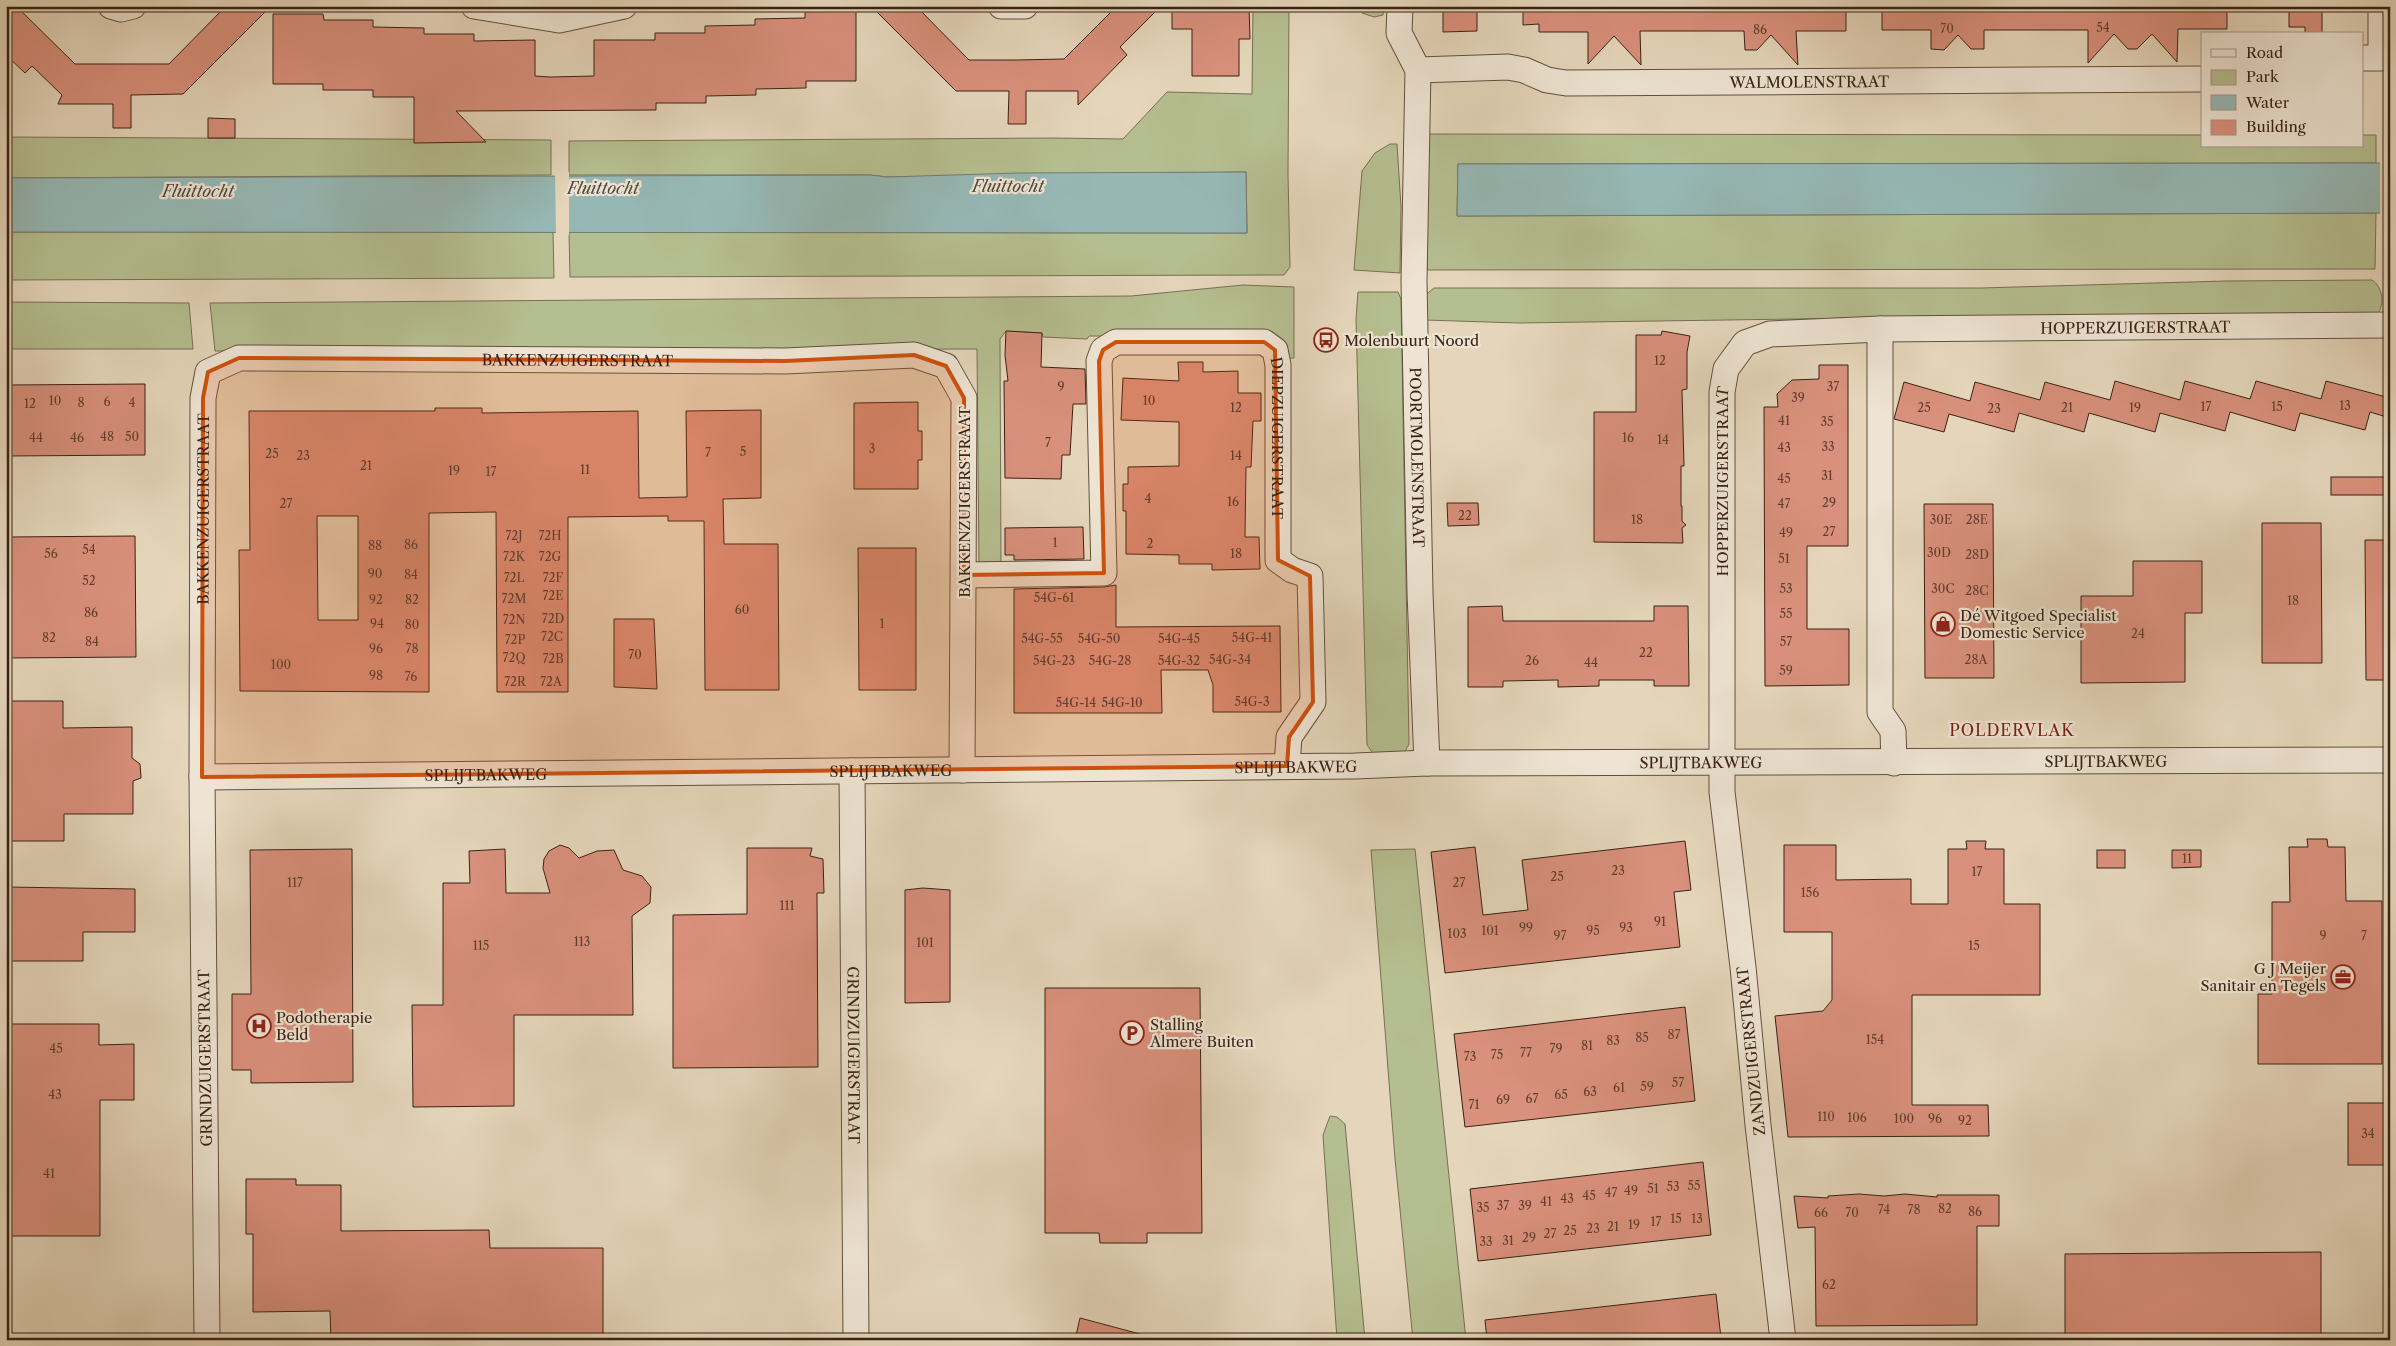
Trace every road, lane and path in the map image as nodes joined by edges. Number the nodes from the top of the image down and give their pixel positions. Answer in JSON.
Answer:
{"nodes":[{"id":1,"x":111,"y":6,"type":"edge"},
{"id":2,"x":133,"y":6,"type":"edge"},
{"id":3,"x":474,"y":6,"type":"edge"},
{"id":4,"x":624,"y":6,"type":"edge"},
{"id":5,"x":1001,"y":6,"type":"edge"},
{"id":6,"x":1024,"y":6,"type":"edge"},
{"id":7,"x":1400,"y":6,"type":"edge"},
{"id":8,"x":2381,"y":6,"type":"edge"},
{"id":9,"x":2364,"y":58,"type":"edge"},
{"id":10,"x":1418,"y":70,"type":"junction"},
{"id":11,"x":2201,"y":79,"type":"edge"},
{"id":12,"x":2390,"y":325,"type":"edge"},
{"id":13,"x":1880,"y":329,"type":"junction"},
{"id":14,"x":964,"y":576,"type":"junction"},
{"id":15,"x":2390,"y":760,"type":"edge"},
{"id":16,"x":1721,"y":762,"type":"junction"},
{"id":17,"x":1894,"y":763,"type":"junction"},
{"id":18,"x":1427,"y":764,"type":"junction"},
{"id":19,"x":1287,"y":766,"type":"junction"},
{"id":20,"x":852,"y":770,"type":"junction"},
{"id":21,"x":962,"y":770,"type":"junction"},
{"id":22,"x":202,"y":777,"type":"junction"},
{"id":23,"x":207,"y":1340,"type":"edge"},
{"id":24,"x":856,"y":1340,"type":"edge"},
{"id":25,"x":1783,"y":1340,"type":"edge"}],
"edges":[{"from":1,"to":2,"type":"street"},
{"from":3,"to":4,"type":"street"},
{"from":5,"to":6,"type":"street"},
{"from":7,"to":10,"type":"street","name":"POORTMOLENSTRAAT"},
{"from":8,"to":9,"type":"street"},
{"from":10,"to":11,"type":"street","name":"WALMOLENSTRAAT"},
{"from":10,"to":18,"type":"street","name":"POORTMOLENSTRAAT"},
{"from":12,"to":13,"type":"street","name":"HOPPERZUIGERSTRAAT"},
{"from":13,"to":16,"type":"street","name":"HOPPERZUIGERSTRAAT"},
{"from":13,"to":17,"type":"street"},
{"from":14,"to":19,"type":"street","name":"DIEPZUIGERSTRAAT"},
{"from":14,"to":21,"type":"street","name":"BAKKENZUIGERSTRAAT"},
{"from":14,"to":22,"type":"street","name":"BAKKENZUIGERSTRAAT"},
{"from":15,"to":17,"type":"street","name":"SPLIJTBAKWEG"},
{"from":16,"to":17,"type":"street","name":"SPLIJTBAKWEG"},
{"from":16,"to":18,"type":"street","name":"SPLIJTBAKWEG"},
{"from":16,"to":25,"type":"street","name":"ZANDZUIGERSTRAAT"},
{"from":18,"to":19,"type":"street","name":"SPLIJTBAKWEG"},
{"from":19,"to":21,"type":"street","name":"SPLIJTBAKWEG"},
{"from":20,"to":21,"type":"street","name":"SPLIJTBAKWEG"},
{"from":20,"to":22,"type":"street","name":"SPLIJTBAKWEG"},
{"from":20,"to":24,"type":"street","name":"GRINDZUIGERSTRAAT"},
{"from":22,"to":23,"type":"street","name":"GRINDZUIGERSTRAAT"}]}
